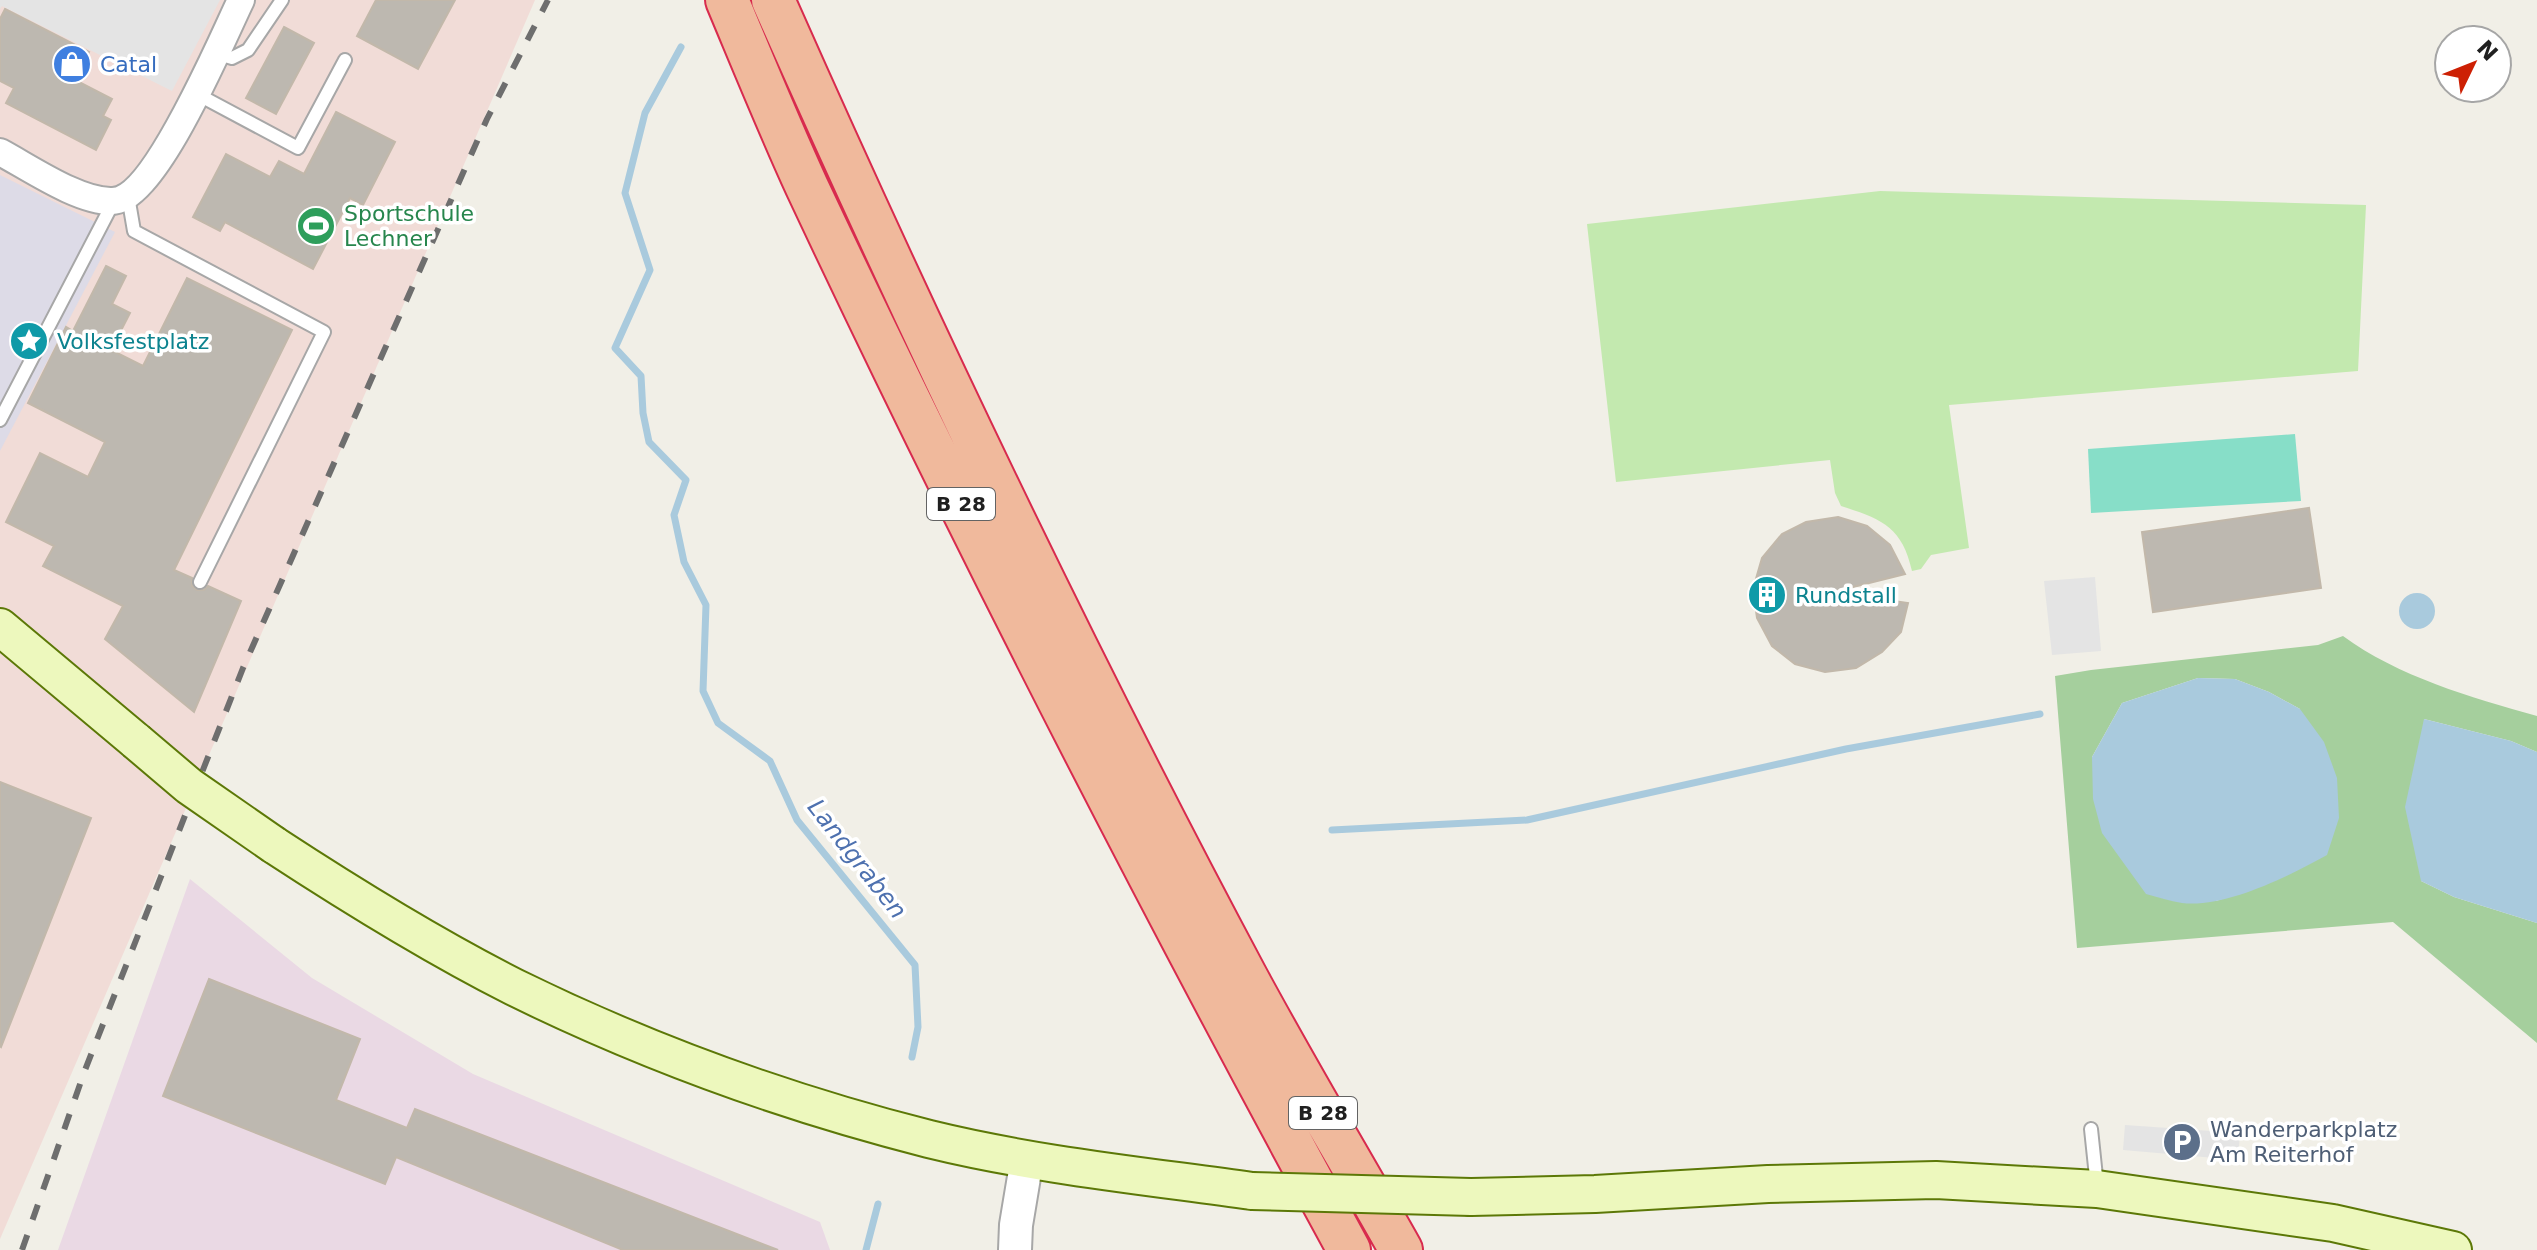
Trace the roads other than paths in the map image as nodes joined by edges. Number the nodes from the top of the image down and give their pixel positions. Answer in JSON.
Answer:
{"nodes":[{"id":1,"x":241,"y":0,"type":"edge"},
{"id":2,"x":282,"y":0,"type":"edge"},
{"id":3,"x":727,"y":0,"type":"edge"},
{"id":4,"x":773,"y":0,"type":"edge"},
{"id":5,"x":215,"y":53,"type":"junction"},
{"id":6,"x":345,"y":60,"type":"dead end"},
{"id":7,"x":195,"y":93,"type":"junction"},
{"id":8,"x":0,"y":152,"type":"edge"},
{"id":9,"x":121,"y":199,"type":"junction"},
{"id":10,"x":0,"y":420,"type":"edge"},
{"id":11,"x":200,"y":582,"type":"dead end"},
{"id":12,"x":0,"y":627,"type":"edge"},
{"id":13,"x":2091,"y":1129,"type":"dead end"},
{"id":14,"x":1027,"y":1159,"type":"junction"},
{"id":15,"x":2097,"y":1189,"type":"junction"},
{"id":16,"x":1015,"y":1250,"type":"edge"},
{"id":17,"x":1349,"y":1250,"type":"edge"},
{"id":18,"x":1401,"y":1250,"type":"edge"},
{"id":19,"x":2453,"y":1250,"type":"edge"}],
"edges":[{"from":1,"to":5,"type":"street"},
{"from":2,"to":5,"type":"lane"},
{"from":3,"to":17,"type":"highway","number":"B 28"},
{"from":4,"to":18,"type":"highway","number":"B 28"},
{"from":5,"to":7,"type":"street"},
{"from":6,"to":7,"type":"lane"},
{"from":7,"to":9,"type":"street"},
{"from":8,"to":9,"type":"street"},
{"from":9,"to":10,"type":"lane"},
{"from":9,"to":11,"type":"lane"},
{"from":12,"to":14,"type":"main road","bridge":true},
{"from":13,"to":15,"type":"lane"},
{"from":14,"to":15,"type":"main road","bridge":true},
{"from":14,"to":16,"type":"street"},
{"from":15,"to":19,"type":"main road"}]}
